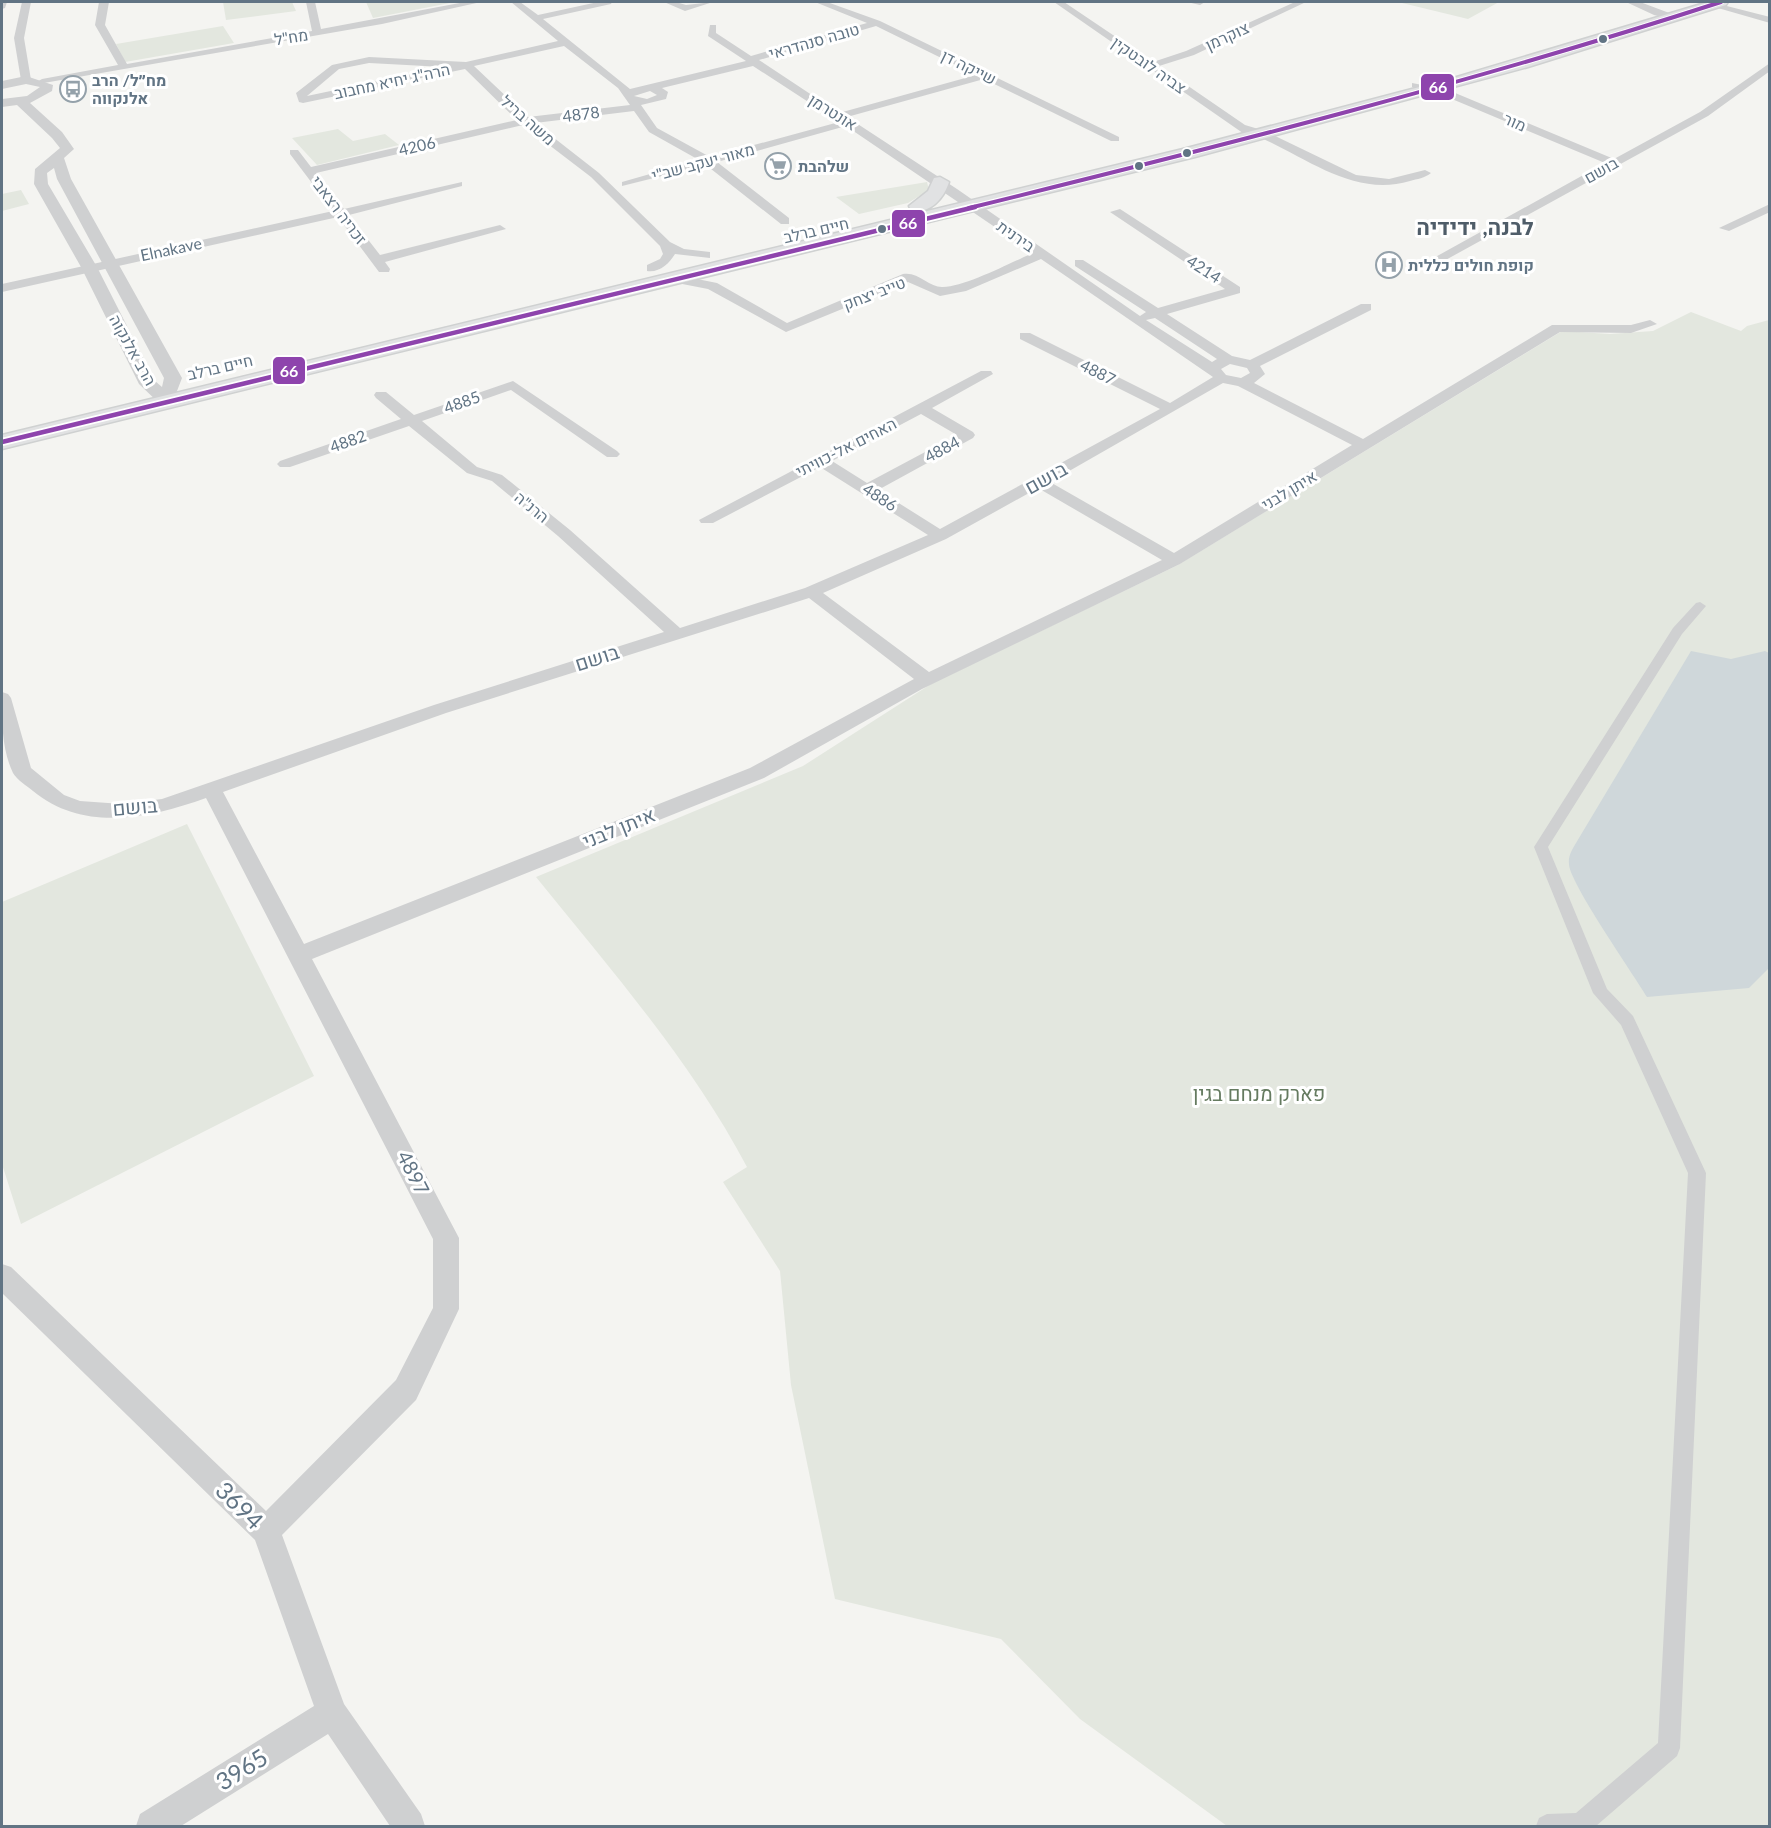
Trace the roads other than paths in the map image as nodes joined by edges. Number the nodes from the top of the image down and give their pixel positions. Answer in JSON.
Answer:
{"nodes":[{"id":1,"x":26,"y":2,"type":"edge"},
{"id":2,"x":104,"y":2,"type":"edge"},
{"id":3,"x":310,"y":2,"type":"edge"},
{"id":4,"x":476,"y":2,"type":"edge"},
{"id":5,"x":515,"y":2,"type":"edge"},
{"id":6,"x":608,"y":2,"type":"edge"},
{"id":7,"x":669,"y":2,"type":"edge"},
{"id":8,"x":708,"y":2,"type":"edge"},
{"id":9,"x":820,"y":2,"type":"edge"},
{"id":10,"x":1059,"y":2,"type":"edge"},
{"id":11,"x":1192,"y":2,"type":"edge"},
{"id":12,"x":1200,"y":2,"type":"edge"},
{"id":13,"x":1302,"y":2,"type":"edge"},
{"id":14,"x":1694,"y":2,"type":"edge"},
{"id":15,"x":1718,"y":3,"type":"edge"},
{"id":16,"x":1653,"y":7,"type":"edge"},
{"id":17,"x":537,"y":18,"type":"junction"},
{"id":18,"x":1770,"y":20,"type":"edge"},
{"id":19,"x":878,"y":23,"type":"junction"},
{"id":20,"x":713,"y":27,"type":"dead end"},
{"id":21,"x":317,"y":32,"type":"junction"},
{"id":22,"x":567,"y":42,"type":"junction"},
{"id":23,"x":753,"y":60,"type":"junction"},
{"id":24,"x":467,"y":65,"type":"junction"},
{"id":25,"x":1150,"y":66,"type":"junction"},
{"id":26,"x":1770,"y":66,"type":"edge"},
{"id":27,"x":124,"y":67,"type":"junction"},
{"id":28,"x":987,"y":75,"type":"junction"},
{"id":29,"x":26,"y":80,"type":"junction"},
{"id":30,"x":2,"y":83,"type":"edge"},
{"id":31,"x":45,"y":85,"type":"junction"},
{"id":32,"x":1416,"y":85,"type":"junction"},
{"id":33,"x":648,"y":88,"type":"junction"},
{"id":34,"x":1437,"y":89,"type":"junction"},
{"id":35,"x":20,"y":101,"type":"junction"},
{"id":36,"x":633,"y":101,"type":"junction"},
{"id":37,"x":2,"y":102,"type":"edge"},
{"id":38,"x":844,"y":119,"type":"junction"},
{"id":39,"x":525,"y":121,"type":"junction"},
{"id":40,"x":1254,"y":132,"type":"junction"},
{"id":41,"x":1115,"y":139,"type":"dead end"},
{"id":42,"x":294,"y":152,"type":"dead end"},
{"id":43,"x":58,"y":159,"type":"junction"},
{"id":44,"x":708,"y":161,"type":"junction"},
{"id":45,"x":1614,"y":163,"type":"junction"},
{"id":46,"x":309,"y":171,"type":"junction"},
{"id":47,"x":1425,"y":173,"type":"dead end"},
{"id":48,"x":940,"y":182,"type":"junction"},
{"id":49,"x":626,"y":183,"type":"dead end"},
{"id":50,"x":458,"y":184,"type":"dead end"},
{"id":51,"x":975,"y":203,"type":"junction"},
{"id":52,"x":918,"y":206,"type":"junction"},
{"id":53,"x":1770,"y":207,"type":"edge"},
{"id":54,"x":1116,"y":212,"type":"dead end"},
{"id":55,"x":342,"y":213,"type":"junction"},
{"id":56,"x":785,"y":221,"type":"dead end"},
{"id":57,"x":1725,"y":228,"type":"dead end"},
{"id":58,"x":500,"y":229,"type":"dead end"},
{"id":59,"x":666,"y":244,"type":"junction"},
{"id":60,"x":1041,"y":254,"type":"junction"},
{"id":61,"x":111,"y":262,"type":"junction"},
{"id":62,"x":1428,"y":265,"type":"dead end"},
{"id":63,"x":89,"y":267,"type":"junction"},
{"id":64,"x":651,"y":268,"type":"junction"},
{"id":65,"x":711,"y":270,"type":"junction"},
{"id":66,"x":2,"y":288,"type":"edge"},
{"id":67,"x":1366,"y":307,"type":"dead end"},
{"id":68,"x":1154,"y":313,"type":"junction"},
{"id":69,"x":1137,"y":319,"type":"junction"},
{"id":70,"x":1650,"y":324,"type":"dead end"},
{"id":71,"x":1025,"y":336,"type":"dead end"},
{"id":72,"x":1228,"y":360,"type":"junction"},
{"id":73,"x":221,"y":367,"type":"dead end"},
{"id":74,"x":1218,"y":373,"type":"junction"},
{"id":75,"x":986,"y":374,"type":"dead end"},
{"id":76,"x":181,"y":376,"type":"junction"},
{"id":77,"x":1248,"y":376,"type":"junction"},
{"id":78,"x":140,"y":386,"type":"junction"},
{"id":79,"x":381,"y":395,"type":"dead end"},
{"id":80,"x":166,"y":400,"type":"junction"},
{"id":81,"x":921,"y":408,"type":"junction"},
{"id":82,"x":1171,"y":409,"type":"junction"},
{"id":83,"x":412,"y":421,"type":"junction"},
{"id":84,"x":2,"y":442,"type":"edge"},
{"id":85,"x":1368,"y":442,"type":"junction"},
{"id":86,"x":612,"y":454,"type":"dead end"},
{"id":87,"x":820,"y":460,"type":"junction"},
{"id":88,"x":285,"y":464,"type":"dead end"},
{"id":89,"x":1039,"y":482,"type":"junction"},
{"id":90,"x":868,"y":489,"type":"junction"},
{"id":91,"x":707,"y":520,"type":"dead end"},
{"id":92,"x":940,"y":536,"type":"junction"},
{"id":93,"x":1174,"y":560,"type":"junction"},
{"id":94,"x":812,"y":592,"type":"junction"},
{"id":95,"x":1700,"y":606,"type":"dead end"},
{"id":96,"x":675,"y":633,"type":"junction"},
{"id":97,"x":928,"y":680,"type":"junction"},
{"id":98,"x":2,"y":698,"type":"edge"},
{"id":99,"x":212,"y":790,"type":"junction"},
{"id":100,"x":300,"y":955,"type":"junction"},
{"id":101,"x":2,"y":1276,"type":"edge"},
{"id":102,"x":266,"y":1531,"type":"junction"},
{"id":103,"x":332,"y":1713,"type":"junction"},
{"id":104,"x":152,"y":1827,"type":"edge"},
{"id":105,"x":409,"y":1827,"type":"edge"},
{"id":106,"x":1547,"y":1827,"type":"edge"}],
"edges":[{"from":1,"to":29,"type":"street"},
{"from":2,"to":27,"type":"street"},
{"from":3,"to":21,"type":"street"},
{"from":4,"to":21,"type":"street","name":"מח\"ל"},
{"from":5,"to":17,"type":"street"},
{"from":6,"to":17,"type":"street"},
{"from":7,"to":8,"type":"street"},
{"from":9,"to":19,"type":"street","name":"שייקה דן"},
{"from":10,"to":25,"type":"street","name":"צביה לובטקין"},
{"from":11,"to":12,"type":"street"},
{"from":13,"to":25,"type":"street","name":"צוקרמן"},
{"from":14,"to":16,"type":"main road","name":"חיים ברלב"},
{"from":15,"to":16,"type":"main road","name":"חיים ברלב"},
{"from":15,"to":18,"type":"street"},
{"from":16,"to":32,"type":"main road","name":"חיים ברלב"},
{"from":16,"to":34,"type":"main road","name":"חיים ברלב"},
{"from":17,"to":22,"type":"street"},
{"from":19,"to":23,"type":"street","name":"טובה סנהדראי"},
{"from":19,"to":28,"type":"street","name":"שייקה דן"},
{"from":20,"to":23,"type":"street","name":"אונטרמן"},
{"from":21,"to":27,"type":"street","name":"מח\"ל"},
{"from":22,"to":24,"type":"street"},
{"from":22,"to":36,"type":"street"},
{"from":23,"to":33,"type":"street","name":"טובה סנהדראי"},
{"from":23,"to":38,"type":"street","name":"אונטרמן"},
{"from":24,"to":24,"type":"street","name":"הרה\"ג יחיא מחבוב"},
{"from":24,"to":39,"type":"street","name":"משה בריל"},
{"from":25,"to":40,"type":"street","name":"צביה לובטקין"},
{"from":26,"to":45,"type":"street","name":"בושם"},
{"from":27,"to":31,"type":"street","name":"מח\"ל"},
{"from":28,"to":38,"type":"street","name":"מאור יעקב שב\"י"},
{"from":28,"to":41,"type":"street","name":"שייקה דן"},
{"from":29,"to":30,"type":"street"},
{"from":29,"to":31,"type":"street"},
{"from":31,"to":35,"type":"street"},
{"from":32,"to":34,"type":"street","name":"מור"},
{"from":32,"to":40,"type":"main road","name":"חיים ברלב"},
{"from":33,"to":36,"type":"street","name":"טובה סנהדראי"},
{"from":33,"to":36,"type":"street"},
{"from":34,"to":40,"type":"main road","name":"חיים ברלב"},
{"from":34,"to":45,"type":"street","name":"מור"},
{"from":35,"to":37,"type":"street"},
{"from":35,"to":43,"type":"street","name":"הרב אלנקוה"},
{"from":36,"to":39,"type":"street","name":"4878"},
{"from":36,"to":44,"type":"street"},
{"from":38,"to":44,"type":"street","name":"מאור יעקב שב\"י"},
{"from":38,"to":48,"type":"street","name":"אונטרמן"},
{"from":39,"to":46,"type":"street","name":"4206"},
{"from":39,"to":59,"type":"street","name":"משה בריל"},
{"from":40,"to":47,"type":"street","name":"צביה לובטקין"},
{"from":40,"to":51,"type":"main road","name":"חיים ברלב"},
{"from":40,"to":51,"type":"main road","name":"חיים ברלב"},
{"from":42,"to":46,"type":"street","name":"זכריה רצאבי"},
{"from":43,"to":61,"type":"street","name":"הרב אלנקוה"},
{"from":43,"to":63,"type":"street","name":"הרב אלנקוה"},
{"from":44,"to":49,"type":"street","name":"מאור יעקב שב\"י"},
{"from":44,"to":56,"type":"street"},
{"from":45,"to":62,"type":"street","name":"בושם"},
{"from":46,"to":55,"type":"street","name":"זכריה רצאבי"},
{"from":48,"to":51,"type":"street","name":"אונטרמן"},
{"from":48,"to":52,"type":"main road"},
{"from":50,"to":55,"type":"street"},
{"from":51,"to":52,"type":"main road","name":"חיים ברלב"},
{"from":51,"to":60,"type":"street","name":"בירנית"},
{"from":51,"to":65,"type":"main road","name":"חיים ברלב"},
{"from":51,"to":68,"type":"street","name":"בירנית"},
{"from":52,"to":65,"type":"main road","name":"חיים ברלב"},
{"from":53,"to":57,"type":"street"},
{"from":54,"to":68,"type":"street","name":"4214"},
{"from":55,"to":58,"type":"street","name":"זכריה רצאבי"},
{"from":55,"to":61,"type":"street","name":"Elnakave"},
{"from":59,"to":64,"type":"street"},
{"from":59,"to":65,"type":"street","name":"משה בריל"},
{"from":60,"to":65,"type":"street","name":"טייב יצחק"},
{"from":60,"to":69,"type":"street","name":"בירנית"},
{"from":61,"to":63,"type":"street","name":"Elnakave"},
{"from":61,"to":76,"type":"street","name":"הרב אלנקוה"},
{"from":63,"to":66,"type":"street","name":"Elnakave"},
{"from":63,"to":78,"type":"street","name":"הרב אלנקוה"},
{"from":64,"to":65,"type":"main road","name":"חיים ברלב"},
{"from":64,"to":73,"type":"main road","name":"חיים ברלב"},
{"from":65,"to":80,"type":"main road","name":"חיים ברלב"},
{"from":67,"to":77,"type":"street"},
{"from":68,"to":69,"type":"street","name":"4214"},
{"from":68,"to":72,"type":"street","name":"בירנית"},
{"from":69,"to":74,"type":"street","name":"בירנית"},
{"from":70,"to":85,"type":"street","name":"איתן לבני"},
{"from":71,"to":82,"type":"street","name":"4887"},
{"from":72,"to":74,"type":"street","name":"בושם"},
{"from":72,"to":77,"type":"street"},
{"from":74,"to":77,"type":"street"},
{"from":74,"to":82,"type":"street","name":"בושם"},
{"from":75,"to":81,"type":"street","name":"האחים אל-כוויתי"},
{"from":76,"to":78,"type":"main road","name":"חיים ברלב"},
{"from":76,"to":80,"type":"street","name":"הרב אלנקוה"},
{"from":77,"to":85,"type":"street"},
{"from":78,"to":80,"type":"street","name":"הרב אלנקוה"},
{"from":79,"to":83,"type":"street","name":"הרנ\"ה"},
{"from":80,"to":84,"type":"main road","name":"חיים ברלב"},
{"from":81,"to":87,"type":"street","name":"האחים אל-כוויתי"},
{"from":81,"to":90,"type":"street","name":"4884"},
{"from":82,"to":89,"type":"street","name":"בושם"},
{"from":83,"to":86,"type":"street","name":"4885"},
{"from":83,"to":88,"type":"street","name":"4882"},
{"from":83,"to":96,"type":"street","name":"הרנ\"ה"},
{"from":85,"to":93,"type":"street","name":"איתן לבני"},
{"from":87,"to":90,"type":"street","name":"4886"},
{"from":87,"to":91,"type":"street","name":"האחים אל-כוויתי"},
{"from":89,"to":92,"type":"street","name":"בושם"},
{"from":89,"to":93,"type":"street"},
{"from":90,"to":92,"type":"street","name":"4886"},
{"from":92,"to":94,"type":"street","name":"בושם"},
{"from":93,"to":97,"type":"street","name":"איתן לבני"},
{"from":94,"to":96,"type":"street","name":"בושם"},
{"from":94,"to":97,"type":"street"},
{"from":95,"to":106,"type":"street"},
{"from":96,"to":99,"type":"street","name":"בושם"},
{"from":97,"to":100,"type":"street","name":"איתן לבני"},
{"from":98,"to":99,"type":"street","name":"בושם"},
{"from":99,"to":100,"type":"street","name":"4897"},
{"from":100,"to":102,"type":"street","name":"4897"},
{"from":101,"to":102,"type":"street","name":"3694"},
{"from":102,"to":103,"type":"street","name":"3694"},
{"from":103,"to":104,"type":"street","name":"3965"},
{"from":103,"to":105,"type":"street","name":"3694"}]}
